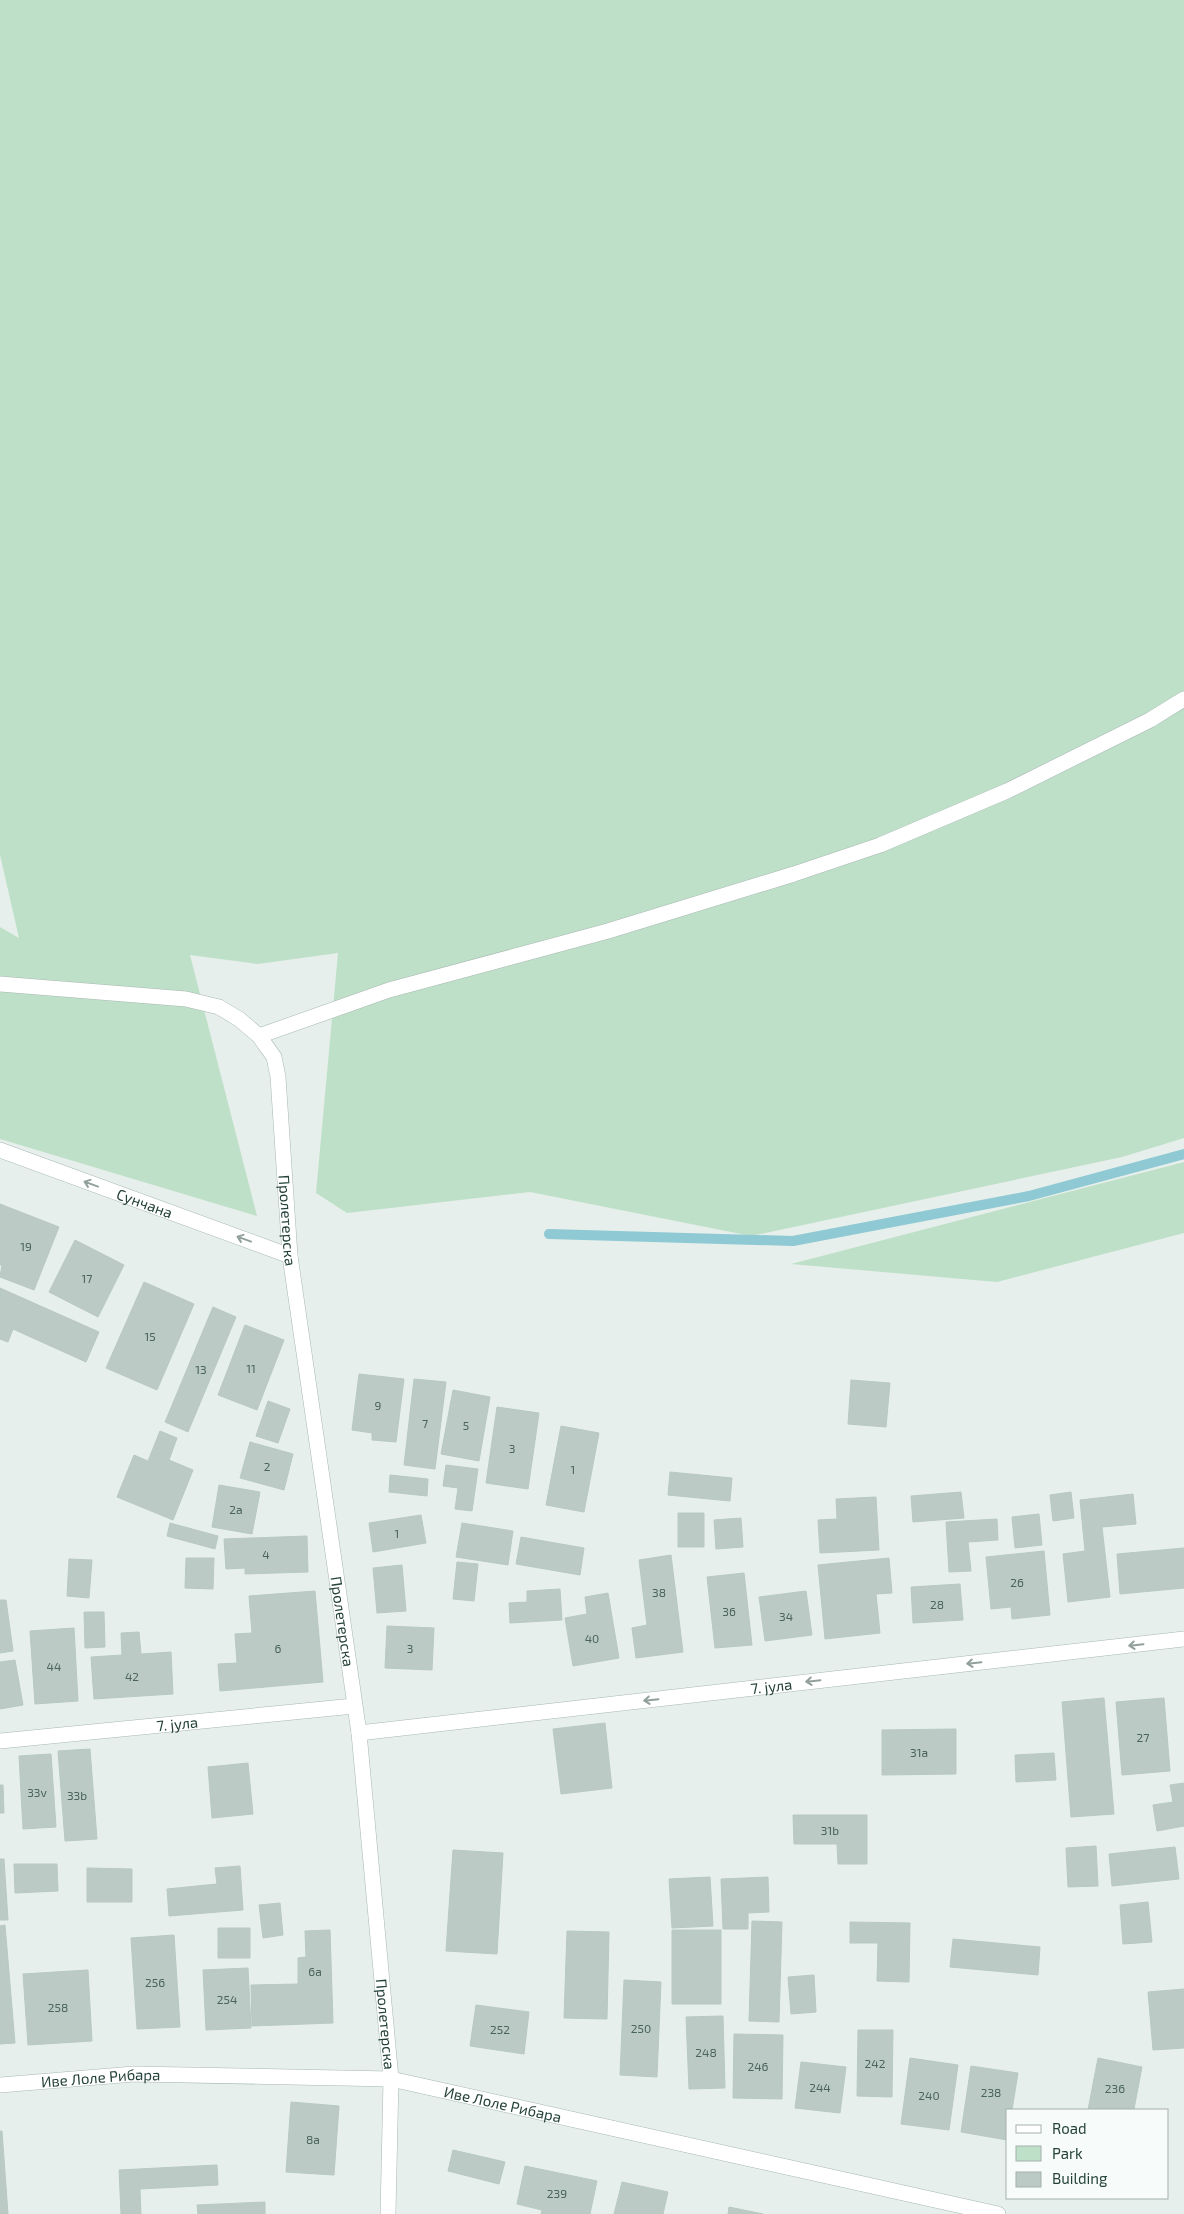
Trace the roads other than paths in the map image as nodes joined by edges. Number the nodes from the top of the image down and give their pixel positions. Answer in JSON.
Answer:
{"nodes":[{"id":1,"x":1184,"y":699,"type":"edge"},
{"id":2,"x":0,"y":984,"type":"edge"},
{"id":3,"x":259,"y":1036,"type":"junction"},
{"id":4,"x":0,"y":1150,"type":"edge"},
{"id":5,"x":290,"y":1256,"type":"junction"},
{"id":6,"x":1184,"y":1639,"type":"edge"},
{"id":7,"x":354,"y":1706,"type":"junction"},
{"id":8,"x":359,"y":1733,"type":"junction"},
{"id":9,"x":0,"y":1741,"type":"edge"},
{"id":10,"x":391,"y":2079,"type":"junction"},
{"id":11,"x":0,"y":2085,"type":"edge"},
{"id":12,"x":388,"y":2214,"type":"edge"},
{"id":13,"x":998,"y":2214,"type":"edge"}],
"edges":[{"from":1,"to":3,"type":"street"},
{"from":2,"to":3,"type":"street","name":"Пролетерска"},
{"from":3,"to":5,"type":"street","name":"Пролетерска"},
{"from":5,"to":4,"type":"street","name":"Сунчана","one_way":true},
{"from":5,"to":7,"type":"street","name":"Пролетерска"},
{"from":6,"to":8,"type":"street","name":"7. јула","one_way":true},
{"from":7,"to":8,"type":"street","name":"Пролетерска"},
{"from":7,"to":9,"type":"street","name":"7. јула"},
{"from":8,"to":10,"type":"street","name":"Пролетерска"},
{"from":10,"to":11,"type":"street","name":"Иве Лоле Рибара"},
{"from":10,"to":12,"type":"street","name":"Пролетерска"},
{"from":10,"to":13,"type":"street","name":"Иве Лоле Рибара"}]}
